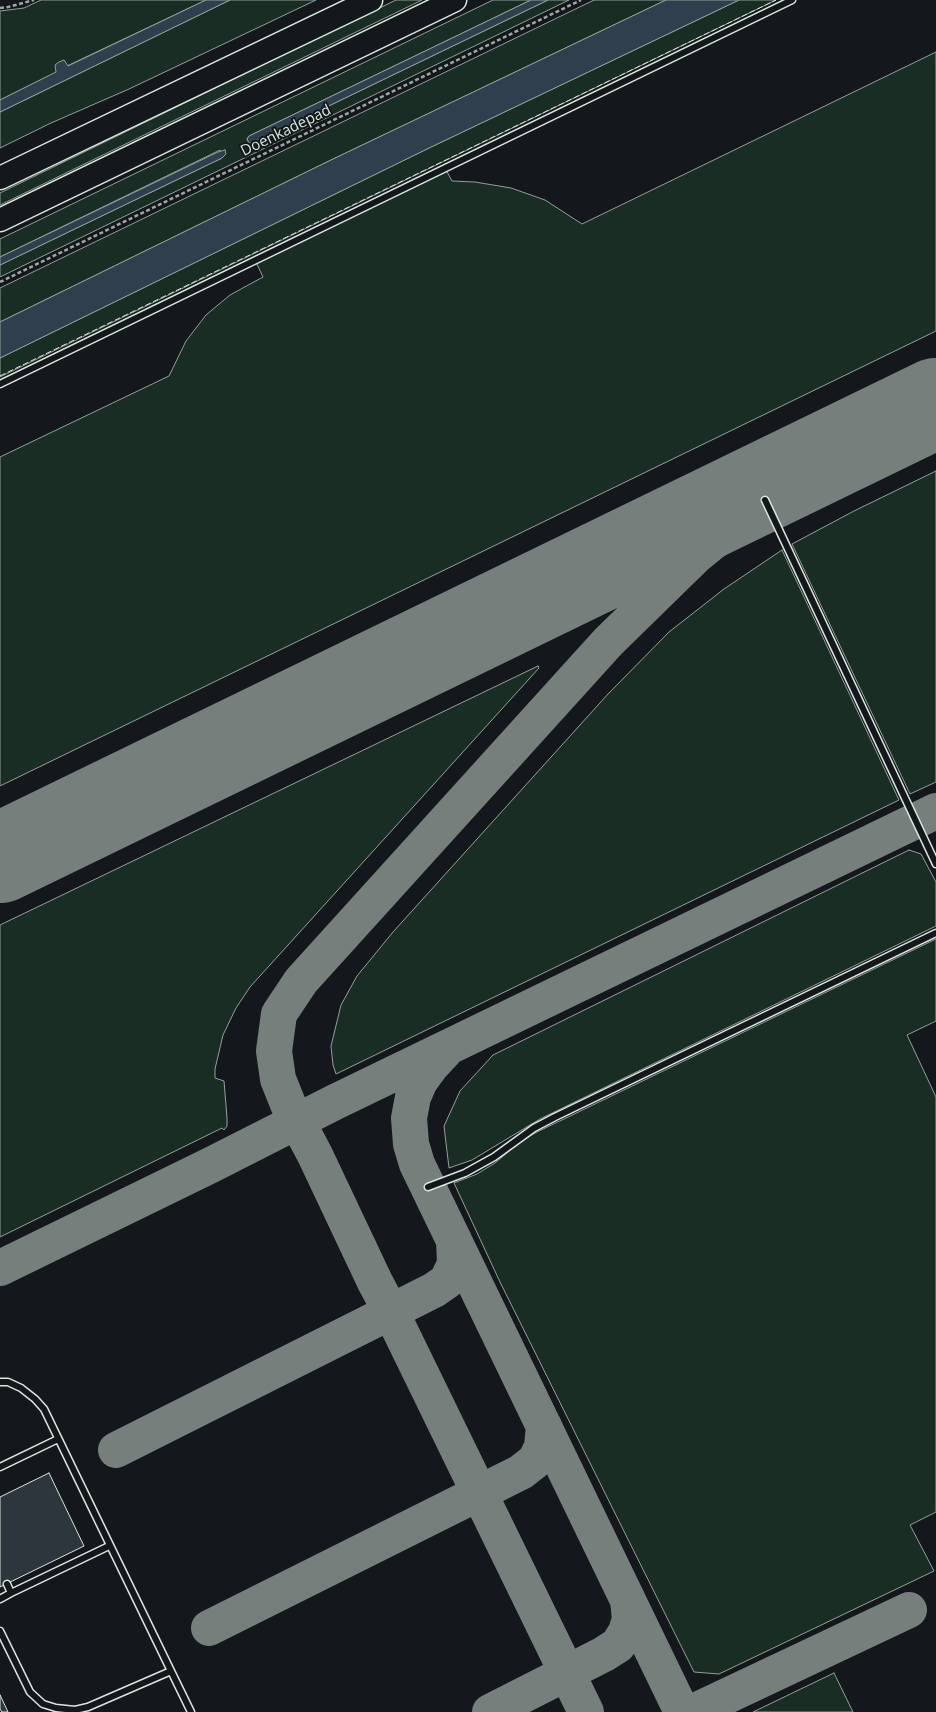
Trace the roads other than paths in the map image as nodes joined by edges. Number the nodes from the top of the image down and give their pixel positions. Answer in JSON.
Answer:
{"nodes":[{"id":1,"x":371,"y":0,"type":"edge"},
{"id":2,"x":455,"y":0,"type":"edge"},
{"id":3,"x":792,"y":0,"type":"edge"},
{"id":4,"x":0,"y":178,"type":"edge"},
{"id":5,"x":0,"y":220,"type":"edge"},
{"id":6,"x":0,"y":384,"type":"edge"},
{"id":7,"x":765,"y":500,"type":"dead end"},
{"id":8,"x":936,"y":864,"type":"edge"},
{"id":9,"x":936,"y":933,"type":"edge"},
{"id":10,"x":428,"y":1187,"type":"dead end"},
{"id":11,"x":0,"y":1382,"type":"edge"},
{"id":12,"x":58,"y":1439,"type":"junction"},
{"id":13,"x":0,"y":1468,"type":"edge"},
{"id":14,"x":110,"y":1546,"type":"junction"},
{"id":15,"x":7,"y":1584,"type":"dead end"},
{"id":16,"x":11,"y":1593,"type":"junction"},
{"id":17,"x":0,"y":1600,"type":"edge"},
{"id":18,"x":0,"y":1631,"type":"edge"},
{"id":19,"x":171,"y":1671,"type":"junction"},
{"id":20,"x":191,"y":1712,"type":"edge"}],
"edges":[{"from":1,"to":4,"type":"highway"},
{"from":2,"to":5,"type":"highway"},
{"from":3,"to":6,"type":"lane"},
{"from":7,"to":8,"type":"lane"},
{"from":9,"to":10,"type":"lane"},
{"from":11,"to":12,"type":"lane"},
{"from":12,"to":13,"type":"lane"},
{"from":12,"to":14,"type":"lane"},
{"from":14,"to":16,"type":"lane"},
{"from":14,"to":19,"type":"lane"},
{"from":15,"to":16,"type":"lane"},
{"from":16,"to":17,"type":"lane"},
{"from":18,"to":19,"type":"lane"},
{"from":19,"to":20,"type":"lane"}]}
